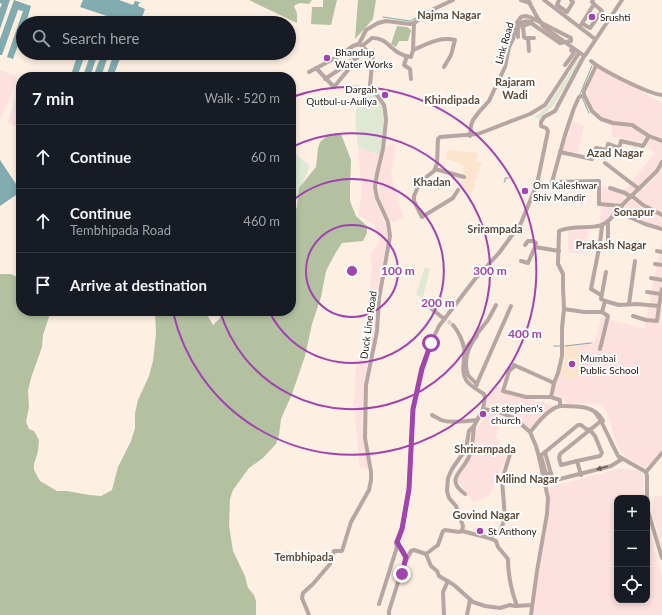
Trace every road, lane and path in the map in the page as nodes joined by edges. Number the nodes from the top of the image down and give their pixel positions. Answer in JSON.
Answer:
{"nodes":[{"id":1,"x":452,"y":0,"type":"edge"},
{"id":2,"x":521,"y":0,"type":"edge"},
{"id":3,"x":544,"y":0,"type":"edge"},
{"id":4,"x":559,"y":0,"type":"edge"},
{"id":5,"x":571,"y":0,"type":"edge"},
{"id":6,"x":622,"y":0,"type":"edge"},
{"id":7,"x":529,"y":2,"type":"edge"},
{"id":8,"x":592,"y":2,"type":"edge"},
{"id":9,"x":535,"y":20,"type":"junction"},
{"id":10,"x":414,"y":23,"type":"junction"},
{"id":11,"x":542,"y":24,"type":"junction"},
{"id":12,"x":582,"y":25,"type":"junction"},
{"id":13,"x":518,"y":37,"type":"dead end"},
{"id":14,"x":528,"y":38,"type":"junction"},
{"id":15,"x":534,"y":38,"type":"dead end"},
{"id":16,"x":595,"y":39,"type":"junction"},
{"id":17,"x":360,"y":45,"type":"junction"},
{"id":18,"x":414,"y":50,"type":"junction"},
{"id":19,"x":529,"y":51,"type":"dead end"},
{"id":20,"x":361,"y":55,"type":"dead end"},
{"id":21,"x":583,"y":55,"type":"junction"},
{"id":22,"x":408,"y":56,"type":"junction"},
{"id":23,"x":574,"y":56,"type":"junction"},
{"id":24,"x":351,"y":61,"type":"junction"},
{"id":25,"x":591,"y":61,"type":"dead end"},
{"id":26,"x":565,"y":65,"type":"dead end"},
{"id":27,"x":596,"y":66,"type":"junction"},
{"id":28,"x":444,"y":67,"type":"dead end"},
{"id":29,"x":316,"y":68,"type":"junction"},
{"id":30,"x":309,"y":72,"type":"dead end"},
{"id":31,"x":335,"y":72,"type":"junction"},
{"id":32,"x":325,"y":79,"type":"junction"},
{"id":33,"x":411,"y":79,"type":"dead end"},
{"id":34,"x":341,"y":80,"type":"junction"},
{"id":35,"x":662,"y":95,"type":"edge"},
{"id":36,"x":582,"y":96,"type":"junction"},
{"id":37,"x":470,"y":136,"type":"junction"},
{"id":38,"x":649,"y":136,"type":"junction"},
{"id":39,"x":662,"y":141,"type":"edge"},
{"id":40,"x":560,"y":152,"type":"junction"},
{"id":41,"x":662,"y":162,"type":"edge"},
{"id":42,"x":605,"y":163,"type":"dead end"},
{"id":43,"x":435,"y":169,"type":"junction"},
{"id":44,"x":464,"y":177,"type":"dead end"},
{"id":45,"x":610,"y":188,"type":"dead end"},
{"id":46,"x":639,"y":189,"type":"junction"},
{"id":47,"x":458,"y":190,"type":"dead end"},
{"id":48,"x":631,"y":197,"type":"junction"},
{"id":49,"x":622,"y":206,"type":"junction"},
{"id":50,"x":616,"y":211,"type":"junction"},
{"id":51,"x":662,"y":215,"type":"edge"},
{"id":52,"x":608,"y":223,"type":"junction"},
{"id":53,"x":602,"y":226,"type":"junction"},
{"id":54,"x":662,"y":230,"type":"edge"},
{"id":55,"x":608,"y":241,"type":"dead end"},
{"id":56,"x":524,"y":246,"type":"dead end"},
{"id":57,"x":536,"y":247,"type":"junction"},
{"id":58,"x":559,"y":251,"type":"junction"},
{"id":59,"x":521,"y":261,"type":"dead end"},
{"id":60,"x":634,"y":261,"type":"dead end"},
{"id":61,"x":655,"y":264,"type":"dead end"},
{"id":62,"x":662,"y":265,"type":"edge"},
{"id":63,"x":606,"y":272,"type":"dead end"},
{"id":64,"x":651,"y":278,"type":"dead end"},
{"id":65,"x":662,"y":280,"type":"edge"},
{"id":66,"x":662,"y":289,"type":"edge"},
{"id":67,"x":647,"y":292,"type":"dead end"},
{"id":68,"x":601,"y":295,"type":"junction"},
{"id":69,"x":661,"y":297,"type":"edge"},
{"id":70,"x":605,"y":300,"type":"junction"},
{"id":71,"x":629,"y":304,"type":"junction"},
{"id":72,"x":427,"y":305,"type":"dead end"},
{"id":73,"x":496,"y":305,"type":"dead end"},
{"id":74,"x":511,"y":306,"type":"dead end"},
{"id":75,"x":659,"y":306,"type":"junction"},
{"id":76,"x":564,"y":309,"type":"junction"},
{"id":77,"x":602,"y":312,"type":"junction"},
{"id":78,"x":633,"y":316,"type":"dead end"},
{"id":79,"x":453,"y":325,"type":"tunnel mouth"},
{"id":80,"x":439,"y":326,"type":"junction"},
{"id":81,"x":477,"y":336,"type":"dead end"},
{"id":82,"x":465,"y":349,"type":"junction"},
{"id":83,"x":600,"y":349,"type":"dead end"},
{"id":84,"x":554,"y":383,"type":"junction"},
{"id":85,"x":476,"y":386,"type":"junction"},
{"id":86,"x":551,"y":396,"type":"junction"},
{"id":87,"x":560,"y":406,"type":"junction"},
{"id":88,"x":483,"y":409,"type":"junction"},
{"id":89,"x":432,"y":415,"type":"dead end"},
{"id":90,"x":477,"y":420,"type":"junction"},
{"id":91,"x":602,"y":421,"type":"junction"},
{"id":92,"x":474,"y":426,"type":"junction"},
{"id":93,"x":590,"y":430,"type":"junction"},
{"id":94,"x":530,"y":432,"type":"junction"},
{"id":95,"x":511,"y":452,"type":"dead end"},
{"id":96,"x":662,"y":453,"type":"edge"},
{"id":97,"x":541,"y":454,"type":"junction"},
{"id":98,"x":622,"y":459,"type":"junction"},
{"id":99,"x":577,"y":461,"type":"junction"},
{"id":100,"x":646,"y":472,"type":"junction"},
{"id":101,"x":581,"y":475,"type":"junction"},
{"id":102,"x":553,"y":481,"type":"junction"},
{"id":103,"x":544,"y":483,"type":"junction"},
{"id":104,"x":465,"y":494,"type":"dead end"},
{"id":105,"x":647,"y":495,"type":"edge"},
{"id":106,"x":650,"y":518,"type":"edge"},
{"id":107,"x":403,"y":524,"type":"junction"},
{"id":108,"x":462,"y":531,"type":"junction"},
{"id":109,"x":489,"y":538,"type":"junction"},
{"id":110,"x":426,"y":554,"type":"junction"},
{"id":111,"x":662,"y":558,"type":"edge"},
{"id":112,"x":402,"y":574,"type":"junction"},
{"id":113,"x":448,"y":581,"type":"junction"},
{"id":114,"x":470,"y":600,"type":"junction"},
{"id":115,"x":379,"y":604,"type":"dead end"},
{"id":116,"x":517,"y":606,"type":"junction"},
{"id":117,"x":532,"y":606,"type":"junction"},
{"id":118,"x":309,"y":615,"type":"edge"},
{"id":119,"x":389,"y":615,"type":"edge"},
{"id":120,"x":444,"y":615,"type":"edge"},
{"id":121,"x":467,"y":615,"type":"edge"},
{"id":122,"x":531,"y":615,"type":"edge"}],
"edges":[{"from":1,"to":10,"type":"street"},
{"from":2,"to":7,"type":"street"},
{"from":3,"to":12,"type":"street"},
{"from":4,"to":5,"type":"street"},
{"from":6,"to":16,"type":"street"},
{"from":7,"to":11,"type":"street"},
{"from":8,"to":12,"type":"street"},
{"from":8,"to":12,"type":"street"},
{"from":9,"to":11,"type":"street"},
{"from":9,"to":13,"type":"street"},
{"from":9,"to":37,"type":"street","name":"Link Road"},
{"from":10,"to":17,"type":"street"},
{"from":10,"to":18,"type":"street"},
{"from":11,"to":14,"type":"street","bridge":true},
{"from":11,"to":21,"type":"street"},
{"from":11,"to":23,"type":"street"},
{"from":12,"to":16,"type":"street"},
{"from":14,"to":15,"type":"street"},
{"from":14,"to":19,"type":"street"},
{"from":16,"to":21,"type":"street"},
{"from":17,"to":22,"type":"street"},
{"from":17,"to":29,"type":"street"},
{"from":17,"to":118,"type":"street","name":"Duck Line Road"},
{"from":18,"to":22,"type":"street"},
{"from":18,"to":28,"type":"street"},
{"from":20,"to":24,"type":"street"},
{"from":21,"to":23,"type":"street"},
{"from":21,"to":80,"type":"street"},
{"from":22,"to":33,"type":"street"},
{"from":23,"to":26,"type":"street"},
{"from":23,"to":37,"type":"street"},
{"from":24,"to":31,"type":"street"},
{"from":24,"to":34,"type":"street"},
{"from":25,"to":27,"type":"street"},
{"from":27,"to":35,"type":"street"},
{"from":27,"to":36,"type":"street"},
{"from":29,"to":30,"type":"street"},
{"from":29,"to":32,"type":"street"},
{"from":31,"to":32,"type":"street"},
{"from":31,"to":34,"type":"street"},
{"from":32,"to":34,"type":"street"},
{"from":36,"to":38,"type":"street"},
{"from":36,"to":40,"type":"street"},
{"from":37,"to":43,"type":"street"},
{"from":38,"to":39,"type":"street"},
{"from":38,"to":40,"type":"street"},
{"from":40,"to":49,"type":"street"},
{"from":41,"to":46,"type":"street"},
{"from":42,"to":46,"type":"street"},
{"from":43,"to":44,"type":"street"},
{"from":43,"to":47,"type":"street"},
{"from":45,"to":48,"type":"street"},
{"from":46,"to":48,"type":"street"},
{"from":48,"to":49,"type":"street"},
{"from":48,"to":51,"type":"street"},
{"from":49,"to":50,"type":"street"},
{"from":50,"to":52,"type":"street"},
{"from":50,"to":54,"type":"street"},
{"from":52,"to":53,"type":"street"},
{"from":52,"to":55,"type":"street"},
{"from":53,"to":58,"type":"street"},
{"from":53,"to":68,"type":"street"},
{"from":56,"to":57,"type":"street"},
{"from":57,"to":58,"type":"street"},
{"from":57,"to":59,"type":"street"},
{"from":58,"to":76,"type":"street"},
{"from":60,"to":71,"type":"street"},
{"from":61,"to":62,"type":"street"},
{"from":63,"to":68,"type":"street"},
{"from":64,"to":65,"type":"street"},
{"from":66,"to":69,"type":"street"},
{"from":67,"to":69,"type":"street"},
{"from":68,"to":70,"type":"street"},
{"from":69,"to":75,"type":"street"},
{"from":70,"to":71,"type":"street"},
{"from":70,"to":77,"type":"street"},
{"from":71,"to":75,"type":"street"},
{"from":72,"to":80,"type":"street"},
{"from":73,"to":82,"type":"street"},
{"from":74,"to":85,"type":"street"},
{"from":75,"to":78,"type":"street"},
{"from":76,"to":77,"type":"street"},
{"from":76,"to":84,"type":"street"},
{"from":77,"to":83,"type":"street"},
{"from":79,"to":82,"type":"street"},
{"from":80,"to":107,"type":"street"},
{"from":81,"to":85,"type":"street"},
{"from":82,"to":85,"type":"street"},
{"from":84,"to":86,"type":"street"},
{"from":84,"to":86,"type":"street"},
{"from":85,"to":88,"type":"street"},
{"from":86,"to":87,"type":"street"},
{"from":87,"to":91,"type":"street"},
{"from":87,"to":94,"type":"street"},
{"from":88,"to":90,"type":"street"},
{"from":88,"to":94,"type":"street"},
{"from":89,"to":90,"type":"street"},
{"from":90,"to":92,"type":"street"},
{"from":91,"to":93,"type":"street"},
{"from":91,"to":98,"type":"street"},
{"from":92,"to":104,"type":"street"},
{"from":92,"to":108,"type":"street"},
{"from":93,"to":97,"type":"street"},
{"from":93,"to":99,"type":"street"},
{"from":93,"to":99,"type":"street"},
{"from":94,"to":97,"type":"street"},
{"from":95,"to":109,"type":"street"},
{"from":96,"to":100,"type":"street"},
{"from":97,"to":102,"type":"street"},
{"from":97,"to":103,"type":"street"},
{"from":98,"to":100,"type":"street"},
{"from":98,"to":101,"type":"street","one_way":true},
{"from":99,"to":101,"type":"street"},
{"from":100,"to":105,"type":"street"},
{"from":101,"to":102,"type":"street"},
{"from":102,"to":103,"type":"street"},
{"from":103,"to":117,"type":"street"},
{"from":106,"to":111,"type":"street"},
{"from":107,"to":112,"type":"street"},
{"from":107,"to":115,"type":"street"},
{"from":108,"to":109,"type":"street"},
{"from":108,"to":110,"type":"street"},
{"from":109,"to":116,"type":"street"},
{"from":110,"to":112,"type":"street"},
{"from":110,"to":113,"type":"street"},
{"from":112,"to":119,"type":"street"},
{"from":113,"to":114,"type":"street"},
{"from":113,"to":120,"type":"street"},
{"from":114,"to":116,"type":"street"},
{"from":114,"to":121,"type":"street"},
{"from":116,"to":117,"type":"street"},
{"from":117,"to":122,"type":"street"}]}
